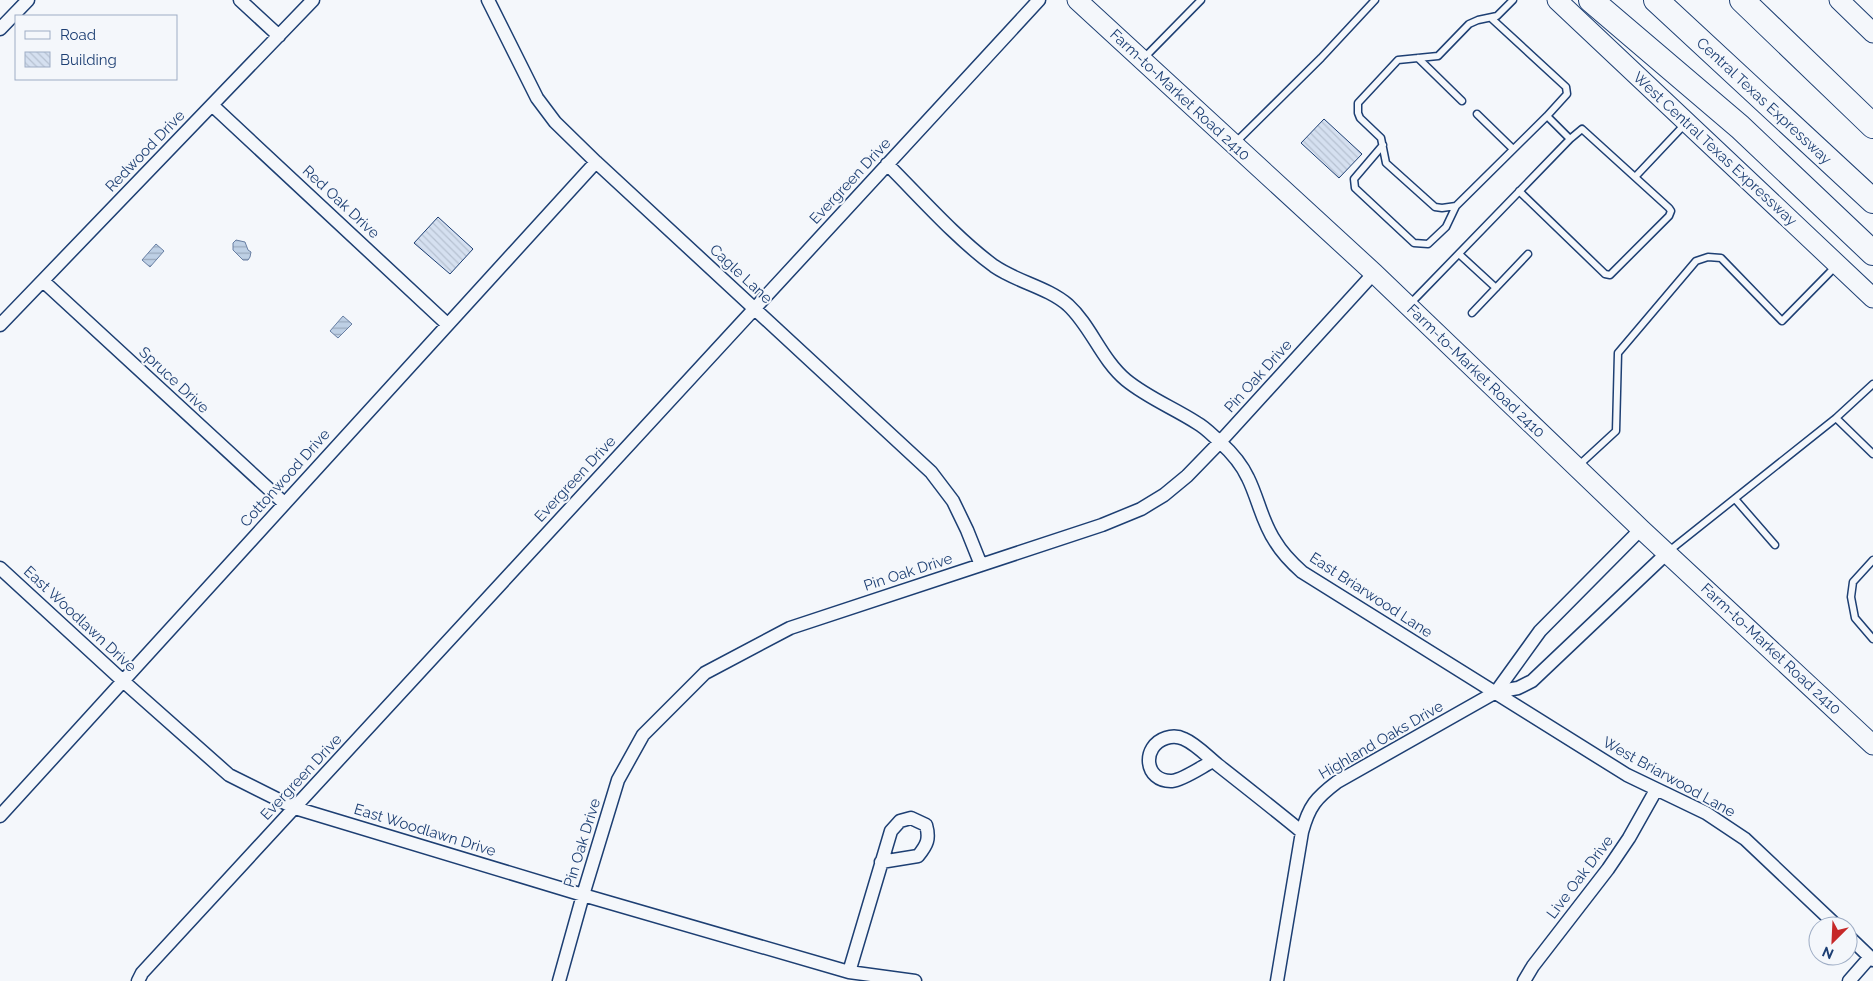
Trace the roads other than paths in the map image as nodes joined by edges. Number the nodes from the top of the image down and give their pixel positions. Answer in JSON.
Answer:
{"nodes":[{"id":1,"x":28,"y":0,"type":"edge"},
{"id":2,"x":240,"y":0,"type":"edge"},
{"id":3,"x":313,"y":0,"type":"edge"},
{"id":4,"x":488,"y":0,"type":"edge"},
{"id":5,"x":1039,"y":0,"type":"edge"},
{"id":6,"x":1077,"y":0,"type":"edge"},
{"id":7,"x":1201,"y":0,"type":"edge"},
{"id":8,"x":1375,"y":0,"type":"edge"},
{"id":9,"x":1513,"y":0,"type":"edge"},
{"id":10,"x":1557,"y":0,"type":"edge"},
{"id":11,"x":1591,"y":0,"type":"edge"},
{"id":12,"x":1656,"y":0,"type":"edge"},
{"id":13,"x":1742,"y":0,"type":"edge"},
{"id":14,"x":1839,"y":0,"type":"edge"},
{"id":15,"x":1491,"y":18,"type":"junction"},
{"id":16,"x":0,"y":29,"type":"edge"},
{"id":17,"x":1873,"y":33,"type":"edge"},
{"id":18,"x":279,"y":36,"type":"junction"},
{"id":19,"x":1418,"y":58,"type":"junction"},
{"id":20,"x":1142,"y":60,"type":"junction"},
{"id":21,"x":1462,"y":101,"type":"dead end"},
{"id":22,"x":212,"y":105,"type":"junction"},
{"id":23,"x":1477,"y":114,"type":"dead end"},
{"id":24,"x":1547,"y":116,"type":"junction"},
{"id":25,"x":1687,"y":122,"type":"junction"},
{"id":26,"x":1873,"y":126,"type":"edge"},
{"id":27,"x":1570,"y":139,"type":"junction"},
{"id":28,"x":1234,"y":144,"type":"junction"},
{"id":29,"x":1383,"y":145,"type":"junction"},
{"id":30,"x":1513,"y":149,"type":"junction"},
{"id":31,"x":596,"y":162,"type":"junction"},
{"id":32,"x":887,"y":164,"type":"junction"},
{"id":33,"x":1636,"y":176,"type":"junction"},
{"id":34,"x":1519,"y":191,"type":"junction"},
{"id":35,"x":1873,"y":201,"type":"edge"},
{"id":36,"x":1456,"y":206,"type":"junction"},
{"id":37,"x":1873,"y":253,"type":"edge"},
{"id":38,"x":1459,"y":254,"type":"junction"},
{"id":39,"x":1528,"y":254,"type":"dead end"},
{"id":40,"x":1838,"y":264,"type":"junction"},
{"id":41,"x":1374,"y":273,"type":"junction"},
{"id":42,"x":43,"y":281,"type":"junction"},
{"id":43,"x":1496,"y":288,"type":"junction"},
{"id":44,"x":1873,"y":298,"type":"edge"},
{"id":45,"x":1408,"y":306,"type":"junction"},
{"id":46,"x":754,"y":308,"type":"junction"},
{"id":47,"x":1472,"y":313,"type":"dead end"},
{"id":48,"x":447,"y":324,"type":"junction"},
{"id":49,"x":0,"y":325,"type":"edge"},
{"id":50,"x":1873,"y":384,"type":"edge"},
{"id":51,"x":1836,"y":418,"type":"junction"},
{"id":52,"x":1220,"y":442,"type":"junction"},
{"id":53,"x":1873,"y":454,"type":"edge"},
{"id":54,"x":1577,"y":467,"type":"junction"},
{"id":55,"x":1735,"y":499,"type":"junction"},
{"id":56,"x":284,"y":504,"type":"junction"},
{"id":57,"x":1641,"y":529,"type":"junction"},
{"id":58,"x":1775,"y":545,"type":"dead end"},
{"id":59,"x":1667,"y":553,"type":"junction"},
{"id":60,"x":1873,"y":560,"type":"edge"},
{"id":61,"x":981,"y":565,"type":"junction"},
{"id":62,"x":0,"y":568,"type":"edge"},
{"id":63,"x":1873,"y":639,"type":"edge"},
{"id":64,"x":122,"y":681,"type":"junction"},
{"id":65,"x":1496,"y":692,"type":"junction"},
{"id":66,"x":1873,"y":745,"type":"edge"},
{"id":67,"x":1214,"y":761,"type":"junction"},
{"id":68,"x":1656,"y":790,"type":"junction"},
{"id":69,"x":295,"y":808,"type":"junction"},
{"id":70,"x":0,"y":816,"type":"edge"},
{"id":71,"x":1302,"y":832,"type":"junction"},
{"id":72,"x":881,"y":862,"type":"dead end"},
{"id":73,"x":583,"y":895,"type":"junction"},
{"id":74,"x":1826,"y":916,"type":"edge"},
{"id":75,"x":1858,"y":945,"type":"edge"},
{"id":76,"x":1872,"y":958,"type":"edge"},
{"id":77,"x":849,"y":972,"type":"junction"},
{"id":78,"x":138,"y":981,"type":"edge"},
{"id":79,"x":559,"y":981,"type":"edge"},
{"id":80,"x":915,"y":981,"type":"edge"},
{"id":81,"x":1277,"y":981,"type":"edge"},
{"id":82,"x":1524,"y":981,"type":"edge"},
{"id":83,"x":1849,"y":981,"type":"edge"}],
"edges":[{"from":1,"to":16,"type":"street"},
{"from":2,"to":18,"type":"street"},
{"from":3,"to":18,"type":"street","name":"Redwood Drive"},
{"from":4,"to":31,"type":"street","name":"Cagle Lane"},
{"from":5,"to":32,"type":"street","name":"Evergreen Drive"},
{"from":6,"to":20,"type":"main road","name":"Farm-to-Market Road 2410"},
{"from":7,"to":20,"type":"lane"},
{"from":8,"to":28,"type":"lane"},
{"from":9,"to":15,"type":"lane"},
{"from":10,"to":25,"type":"main road","name":"West Central Texas Expressway"},
{"from":11,"to":37,"type":"highway"},
{"from":12,"to":35,"type":"highway","name":"Central Texas Expressway"},
{"from":13,"to":26,"type":"highway"},
{"from":14,"to":17,"type":"main road"},
{"from":15,"to":19,"type":"lane"},
{"from":15,"to":24,"type":"lane"},
{"from":18,"to":22,"type":"street","name":"Redwood Drive"},
{"from":19,"to":21,"type":"lane"},
{"from":19,"to":29,"type":"lane"},
{"from":20,"to":28,"type":"main road","name":"Farm-to-Market Road 2410"},
{"from":22,"to":42,"type":"street","name":"Redwood Drive"},
{"from":22,"to":48,"type":"street","name":"Red Oak Drive"},
{"from":23,"to":30,"type":"lane"},
{"from":24,"to":27,"type":"lane"},
{"from":24,"to":30,"type":"lane"},
{"from":25,"to":33,"type":"lane"},
{"from":25,"to":40,"type":"main road","name":"West Central Texas Expressway"},
{"from":27,"to":33,"type":"lane"},
{"from":27,"to":34,"type":"lane"},
{"from":28,"to":41,"type":"main road","name":"Farm-to-Market Road 2410"},
{"from":29,"to":36,"type":"lane"},
{"from":29,"to":36,"type":"lane"},
{"from":30,"to":36,"type":"lane"},
{"from":31,"to":46,"type":"street","name":"Cagle Lane"},
{"from":31,"to":48,"type":"street","name":"Cottonwood Drive"},
{"from":32,"to":46,"type":"street","name":"Evergreen Drive"},
{"from":32,"to":52,"type":"street","name":"East Briarwood Lane"},
{"from":33,"to":34,"type":"lane"},
{"from":34,"to":38,"type":"lane"},
{"from":38,"to":43,"type":"lane"},
{"from":38,"to":45,"type":"lane"},
{"from":39,"to":43,"type":"lane"},
{"from":40,"to":44,"type":"main road","name":"West Central Texas Expressway"},
{"from":40,"to":54,"type":"lane"},
{"from":41,"to":45,"type":"main road","name":"Farm-to-Market Road 2410"},
{"from":41,"to":52,"type":"street","name":"Pin Oak Drive"},
{"from":42,"to":49,"type":"street","name":"Redwood Drive"},
{"from":42,"to":56,"type":"street","name":"Spruce Drive"},
{"from":43,"to":47,"type":"lane"},
{"from":45,"to":54,"type":"main road","name":"Farm-to-Market Road 2410"},
{"from":46,"to":61,"type":"street","name":"Cagle Lane"},
{"from":46,"to":69,"type":"street","name":"Evergreen Drive"},
{"from":48,"to":56,"type":"street","name":"Cottonwood Drive"},
{"from":50,"to":51,"type":"lane"},
{"from":51,"to":53,"type":"lane"},
{"from":51,"to":55,"type":"lane"},
{"from":52,"to":61,"type":"street","name":"Pin Oak Drive"},
{"from":52,"to":65,"type":"street","name":"East Briarwood Lane"},
{"from":54,"to":57,"type":"main road","name":"Farm-to-Market Road 2410"},
{"from":55,"to":58,"type":"lane"},
{"from":55,"to":59,"type":"lane"},
{"from":56,"to":64,"type":"street","name":"Cottonwood Drive"},
{"from":57,"to":59,"type":"main road","name":"Farm-to-Market Road 2410"},
{"from":57,"to":65,"type":"street","name":"Highland Oaks Drive"},
{"from":59,"to":65,"type":"street","name":"Highland Oaks Drive"},
{"from":59,"to":66,"type":"main road","name":"Farm-to-Market Road 2410"},
{"from":60,"to":63,"type":"lane"},
{"from":61,"to":73,"type":"street","name":"Pin Oak Drive"},
{"from":62,"to":64,"type":"street","name":"East Woodlawn Drive"},
{"from":64,"to":69,"type":"street","name":"East Woodlawn Drive"},
{"from":64,"to":70,"type":"street","name":"Cottonwood Drive"},
{"from":65,"to":68,"type":"street","name":"West Briarwood Lane"},
{"from":65,"to":71,"type":"street","name":"Highland Oaks Drive"},
{"from":67,"to":67,"type":"street"},
{"from":67,"to":71,"type":"street"},
{"from":68,"to":74,"type":"street","name":"West Briarwood Lane"},
{"from":68,"to":82,"type":"street","name":"Live Oak Drive"},
{"from":69,"to":73,"type":"street","name":"East Woodlawn Drive"},
{"from":69,"to":78,"type":"street","name":"Evergreen Drive"},
{"from":71,"to":81,"type":"street","name":"Highland Oaks Drive"},
{"from":72,"to":77,"type":"street"},
{"from":73,"to":77,"type":"street","name":"East Woodlawn Drive"},
{"from":73,"to":79,"type":"street","name":"Pin Oak Drive"},
{"from":75,"to":76,"type":"street"},
{"from":76,"to":83,"type":"street"},
{"from":77,"to":80,"type":"street","name":"East Woodlawn Drive"}]}
